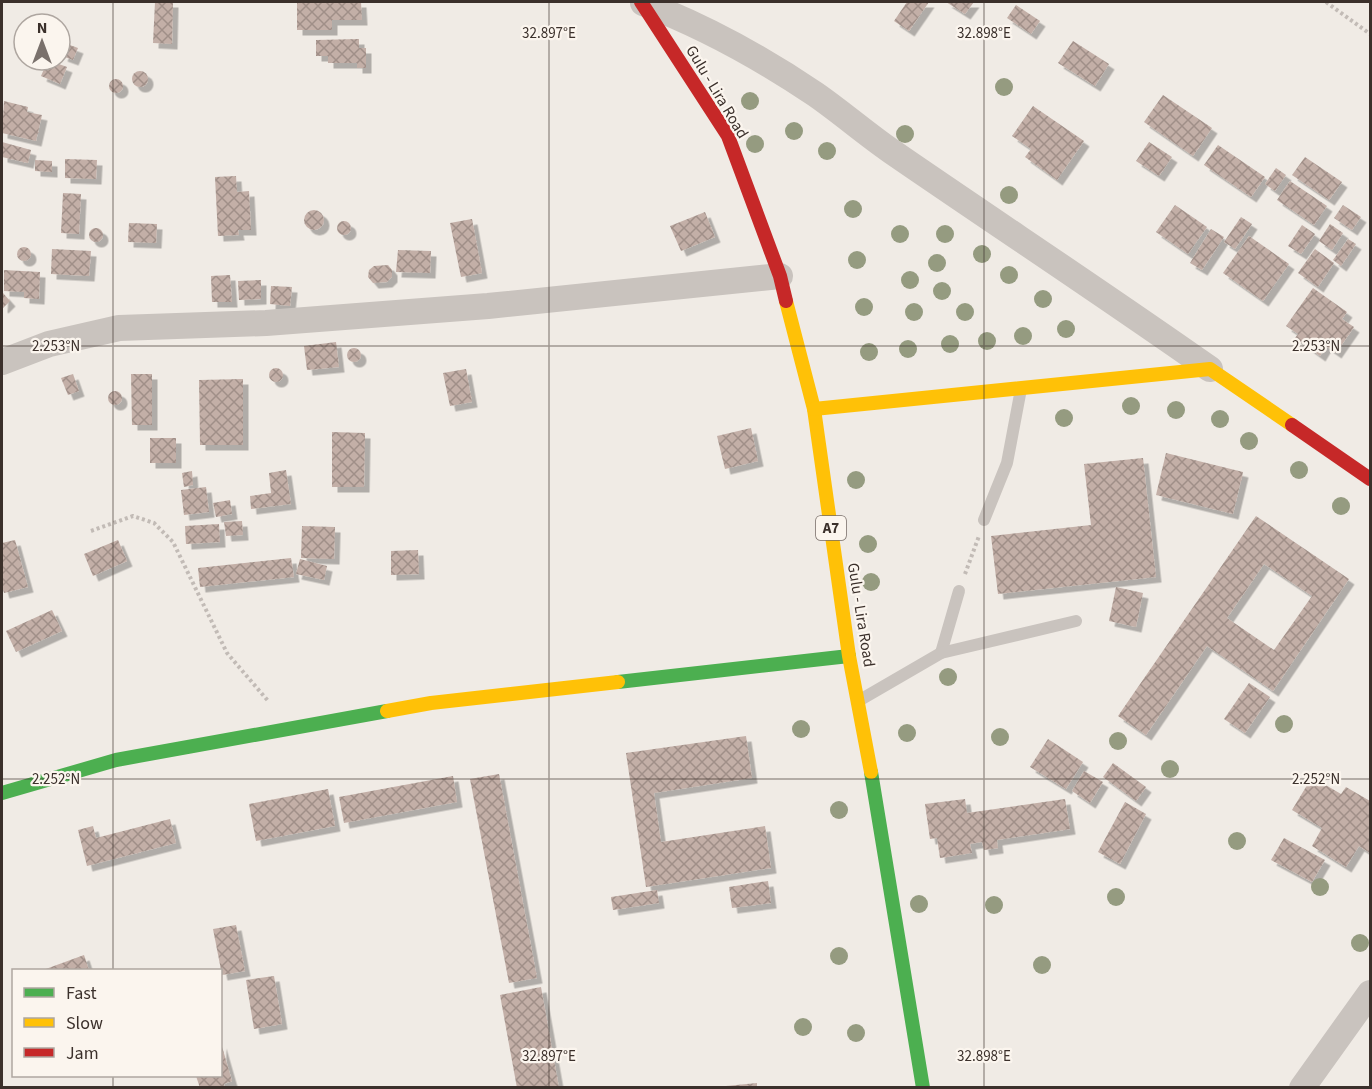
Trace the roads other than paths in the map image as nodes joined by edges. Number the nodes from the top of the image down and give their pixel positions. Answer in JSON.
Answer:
{"nodes":[{"id":1,"x":642,"y":2,"type":"edge"},
{"id":2,"x":780,"y":276,"type":"junction"},
{"id":3,"x":2,"y":362,"type":"edge"},
{"id":4,"x":1210,"y":369,"type":"junction"},
{"id":5,"x":1021,"y":387,"type":"junction"},
{"id":6,"x":814,"y":410,"type":"junction"},
{"id":7,"x":1371,"y":479,"type":"edge"},
{"id":8,"x":984,"y":520,"type":"road end"},
{"id":9,"x":959,"y":591,"type":"road end"},
{"id":10,"x":1076,"y":621,"type":"dead end"},
{"id":11,"x":941,"y":653,"type":"junction"},
{"id":12,"x":849,"y":656,"type":"junction"},
{"id":13,"x":859,"y":701,"type":"junction"},
{"id":14,"x":2,"y":793,"type":"edge"},
{"id":15,"x":1371,"y":993,"type":"edge"},
{"id":16,"x":923,"y":1088,"type":"edge"},
{"id":17,"x":1302,"y":1088,"type":"edge"}],
"edges":[{"from":1,"to":2,"type":"main road","name":"Gulu - Lira Road","number":"A7"},
{"from":1,"to":4,"type":"street"},
{"from":2,"to":3,"type":"street"},
{"from":2,"to":6,"type":"main road","name":"Gulu - Lira Road","number":"A7"},
{"from":4,"to":5,"type":"main road"},
{"from":4,"to":7,"type":"main road"},
{"from":5,"to":6,"type":"main road"},
{"from":5,"to":8,"type":"lane"},
{"from":6,"to":12,"type":"main road","name":"Gulu - Lira Road","number":"A7"},
{"from":9,"to":11,"type":"lane"},
{"from":10,"to":11,"type":"lane"},
{"from":11,"to":13,"type":"lane"},
{"from":12,"to":13,"type":"main road","name":"Gulu - Lira Road","number":"A7"},
{"from":12,"to":14,"type":"main road"},
{"from":13,"to":16,"type":"main road","name":"Gulu - Lira Road","number":"A7"},
{"from":15,"to":17,"type":"street"}]}
